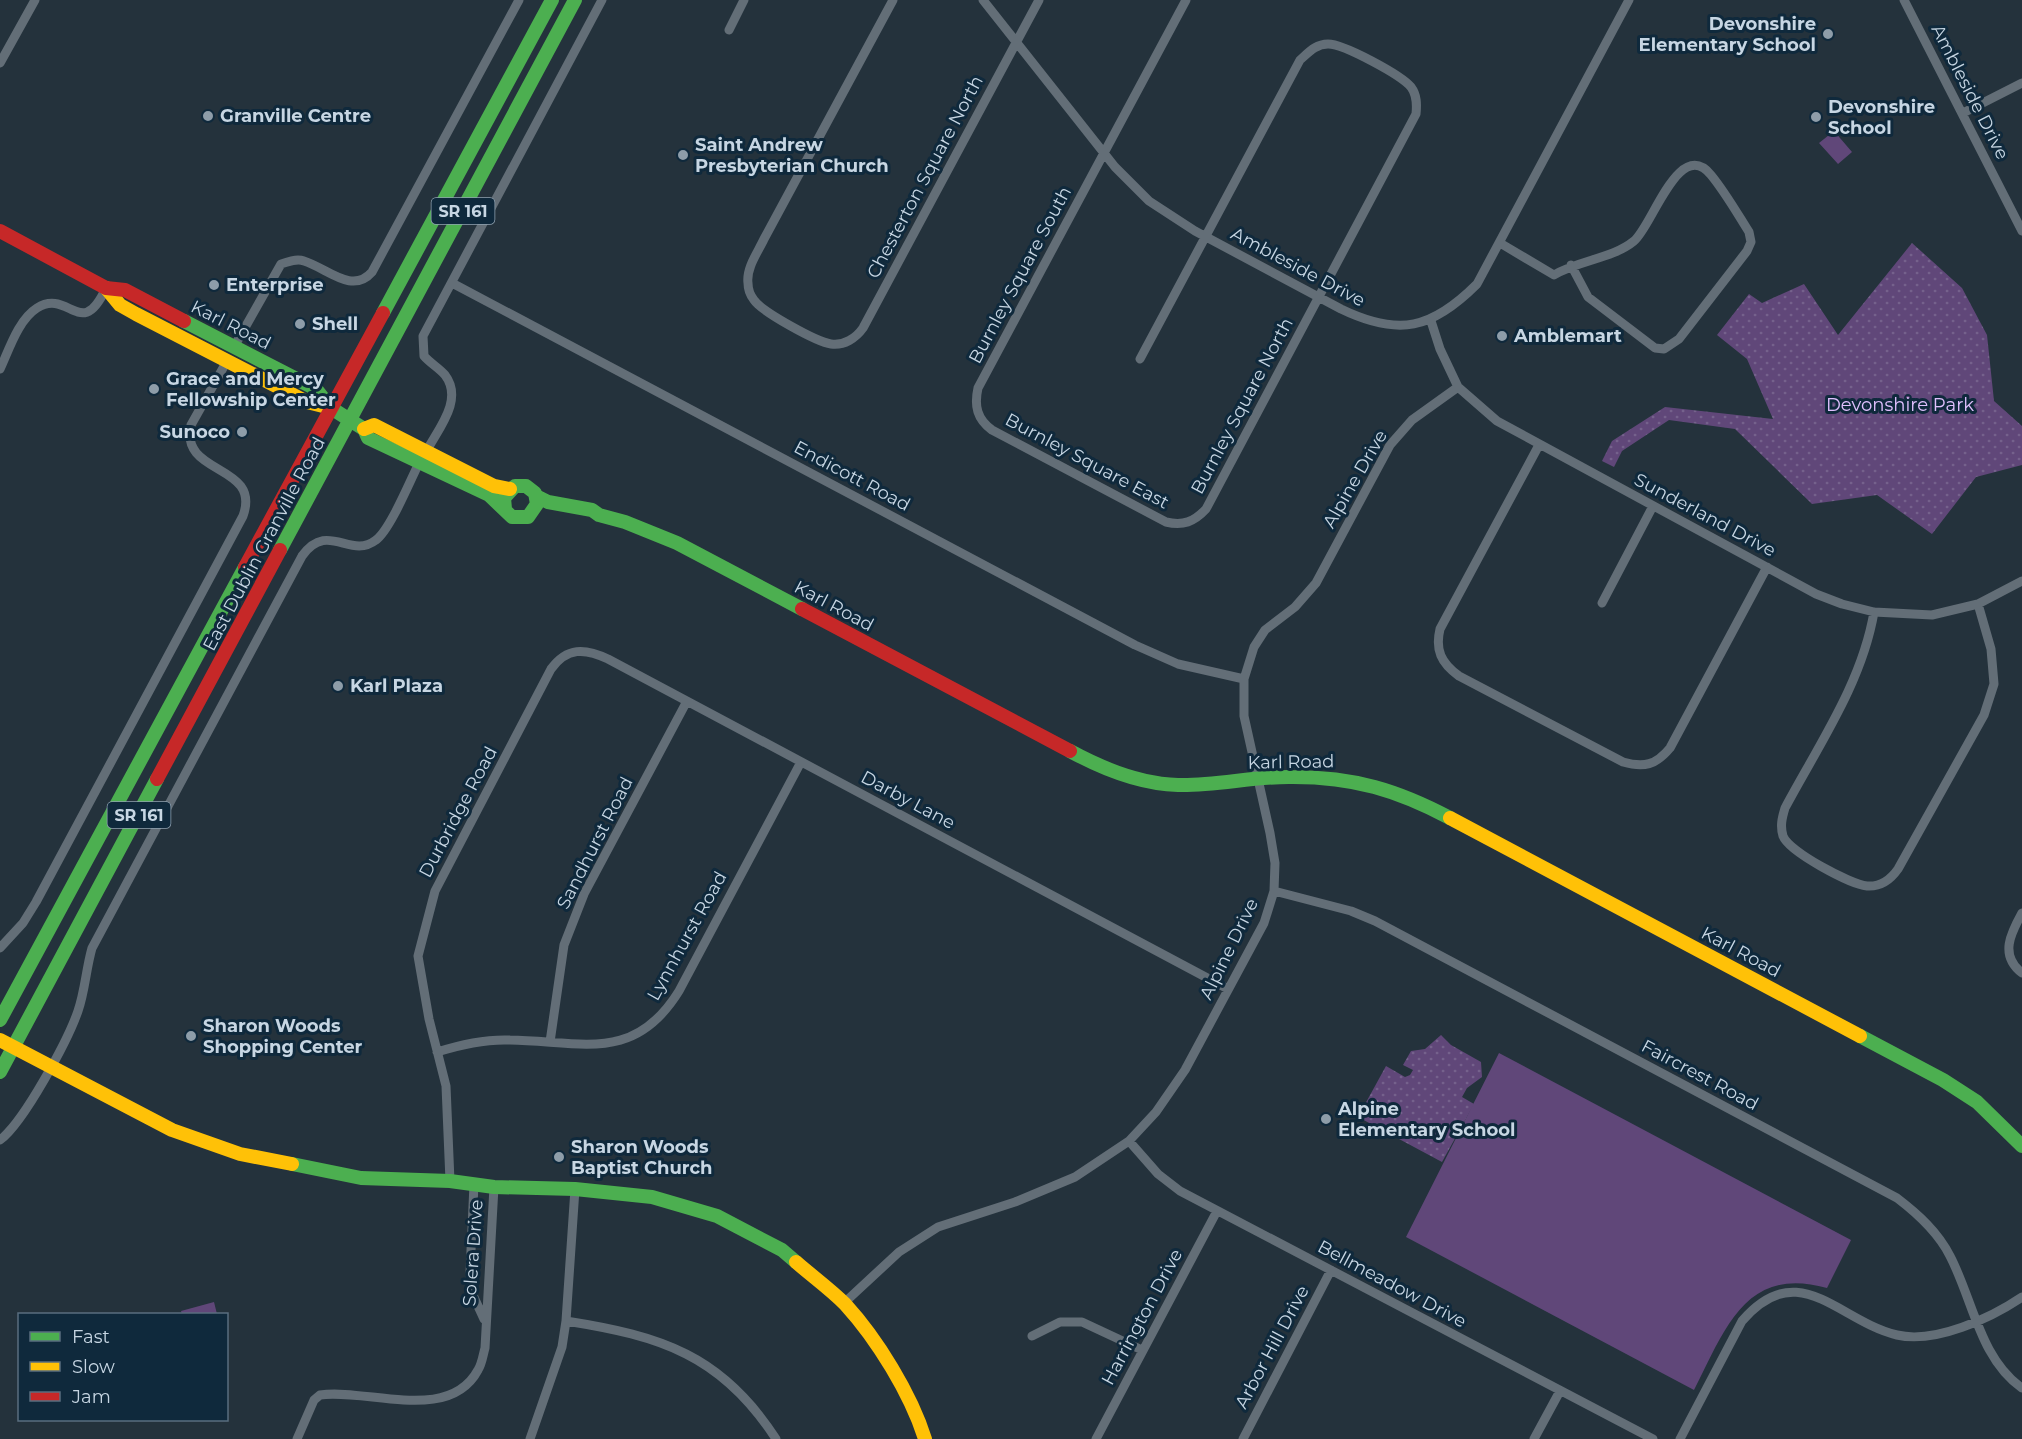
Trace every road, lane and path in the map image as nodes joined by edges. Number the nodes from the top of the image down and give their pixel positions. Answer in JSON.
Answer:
{"nodes":[{"id":1,"x":35,"y":0,"type":"edge"},
{"id":2,"x":519,"y":0,"type":"edge"},
{"id":3,"x":552,"y":0,"type":"edge"},
{"id":4,"x":575,"y":0,"type":"edge"},
{"id":5,"x":602,"y":0,"type":"edge"},
{"id":6,"x":744,"y":0,"type":"edge"},
{"id":7,"x":892,"y":0,"type":"edge"},
{"id":8,"x":983,"y":0,"type":"edge"},
{"id":9,"x":1040,"y":0,"type":"edge"},
{"id":10,"x":1186,"y":0,"type":"edge"},
{"id":11,"x":1629,"y":0,"type":"edge"},
{"id":12,"x":1905,"y":0,"type":"edge"},
{"id":13,"x":729,"y":30,"type":"dead end"},
{"id":14,"x":1017,"y":42,"type":"junction"},
{"id":15,"x":0,"y":63,"type":"edge"},
{"id":16,"x":2022,"y":83,"type":"edge"},
{"id":17,"x":1963,"y":113,"type":"junction"},
{"id":18,"x":1104,"y":152,"type":"junction"},
{"id":19,"x":0,"y":231,"type":"edge"},
{"id":20,"x":2022,"y":231,"type":"edge"},
{"id":21,"x":1205,"y":236,"type":"junction"},
{"id":22,"x":1500,"y":243,"type":"junction"},
{"id":23,"x":1571,"y":265,"type":"junction"},
{"id":24,"x":452,"y":283,"type":"junction"},
{"id":25,"x":106,"y":288,"type":"junction"},
{"id":26,"x":1320,"y":298,"type":"junction"},
{"id":27,"x":1431,"y":321,"type":"junction"},
{"id":28,"x":234,"y":347,"type":"junction"},
{"id":29,"x":1140,"y":359,"type":"dead end"},
{"id":30,"x":226,"y":361,"type":"junction"},
{"id":31,"x":0,"y":369,"type":"edge"},
{"id":32,"x":1458,"y":387,"type":"junction"},
{"id":33,"x":331,"y":408,"type":"junction"},
{"id":34,"x":978,"y":415,"type":"joint"},
{"id":35,"x":351,"y":421,"type":"junction"},
{"id":36,"x":1539,"y":445,"type":"junction"},
{"id":37,"x":422,"y":457,"type":"junction"},
{"id":38,"x":510,"y":489,"type":"junction"},
{"id":39,"x":536,"y":496,"type":"junction"},
{"id":40,"x":1653,"y":506,"type":"junction"},
{"id":41,"x":505,"y":509,"type":"junction"},
{"id":42,"x":532,"y":514,"type":"junction"},
{"id":43,"x":598,"y":515,"type":"junction"},
{"id":44,"x":1186,"y":523,"type":"joint"},
{"id":45,"x":1767,"y":567,"type":"junction"},
{"id":46,"x":2022,"y":581,"type":"edge"},
{"id":47,"x":1602,"y":603,"type":"dead end"},
{"id":48,"x":1978,"y":604,"type":"junction"},
{"id":49,"x":1874,"y":612,"type":"junction"},
{"id":50,"x":570,"y":652,"type":"joint"},
{"id":51,"x":1244,"y":679,"type":"junction"},
{"id":52,"x":687,"y":701,"type":"junction"},
{"id":53,"x":801,"y":762,"type":"junction"},
{"id":54,"x":1258,"y":779,"type":"junction"},
{"id":55,"x":1275,"y":891,"type":"junction"},
{"id":56,"x":2022,"y":912,"type":"edge"},
{"id":57,"x":0,"y":948,"type":"edge"},
{"id":58,"x":2022,"y":973,"type":"edge"},
{"id":59,"x":1228,"y":989,"type":"junction"},
{"id":60,"x":0,"y":1020,"type":"edge"},
{"id":61,"x":0,"y":1040,"type":"edge"},
{"id":62,"x":550,"y":1042,"type":"junction"},
{"id":63,"x":14,"y":1047,"type":"junction"},
{"id":64,"x":437,"y":1052,"type":"junction"},
{"id":65,"x":50,"y":1065,"type":"junction"},
{"id":66,"x":0,"y":1072,"type":"edge"},
{"id":67,"x":0,"y":1140,"type":"edge"},
{"id":68,"x":1129,"y":1141,"type":"junction"},
{"id":69,"x":2022,"y":1146,"type":"edge"},
{"id":70,"x":450,"y":1181,"type":"junction"},
{"id":71,"x":474,"y":1184,"type":"junction"},
{"id":72,"x":494,"y":1187,"type":"junction"},
{"id":73,"x":574,"y":1189,"type":"junction"},
{"id":74,"x":1217,"y":1211,"type":"junction"},
{"id":75,"x":1331,"y":1270,"type":"junction"},
{"id":76,"x":2022,"y":1297,"type":"edge"},
{"id":77,"x":844,"y":1303,"type":"junction"},
{"id":78,"x":1977,"y":1320,"type":"junction"},
{"id":79,"x":485,"y":1321,"type":"junction"},
{"id":80,"x":567,"y":1321,"type":"junction"},
{"id":81,"x":1032,"y":1336,"type":"dead end"},
{"id":82,"x":1143,"y":1350,"type":"junction"},
{"id":83,"x":2022,"y":1388,"type":"edge"},
{"id":84,"x":1560,"y":1391,"type":"junction"},
{"id":85,"x":297,"y":1439,"type":"edge"},
{"id":86,"x":530,"y":1439,"type":"edge"},
{"id":87,"x":776,"y":1439,"type":"edge"},
{"id":88,"x":925,"y":1439,"type":"edge"},
{"id":89,"x":1096,"y":1439,"type":"edge"},
{"id":90,"x":1243,"y":1439,"type":"edge"},
{"id":91,"x":1534,"y":1439,"type":"edge"},
{"id":92,"x":1653,"y":1439,"type":"edge"},
{"id":93,"x":1680,"y":1439,"type":"edge"}],
"edges":[{"from":1,"to":15,"type":"street"},
{"from":2,"to":28,"type":"street"},
{"from":3,"to":33,"type":"street","name":"East Dublin Granville Road","number":"SR 161"},
{"from":4,"to":35,"type":"street","name":"East Dublin Granville Road","number":"SR 161"},
{"from":5,"to":24,"type":"street"},
{"from":6,"to":13,"type":"street"},
{"from":7,"to":14,"type":"street","name":"Chesterton Square North"},
{"from":8,"to":14,"type":"street","name":"Ambleside Drive"},
{"from":9,"to":14,"type":"street","name":"Chesterton Square North"},
{"from":10,"to":18,"type":"street","name":"Burnley Square South"},
{"from":11,"to":22,"type":"street","name":"Ambleside Drive"},
{"from":12,"to":17,"type":"street","name":"Ambleside Drive"},
{"from":14,"to":18,"type":"street","name":"Ambleside Drive"},
{"from":16,"to":17,"type":"street"},
{"from":17,"to":20,"type":"street","name":"Ambleside Drive"},
{"from":18,"to":21,"type":"street","name":"Ambleside Drive"},
{"from":18,"to":34,"type":"street","name":"Burnley Square South"},
{"from":19,"to":25,"type":"street","name":"Karl Road"},
{"from":21,"to":26,"type":"street","name":"Ambleside Drive"},
{"from":21,"to":26,"type":"street","name":"Burnley Square North"},
{"from":21,"to":29,"type":"street"},
{"from":22,"to":23,"type":"street"},
{"from":22,"to":27,"type":"street","name":"Ambleside Drive"},
{"from":23,"to":23,"type":"street"},
{"from":24,"to":37,"type":"street"},
{"from":24,"to":51,"type":"street","name":"Endicott Road"},
{"from":25,"to":28,"type":"street","name":"Karl Road"},
{"from":25,"to":30,"type":"street","name":"Karl Road"},
{"from":25,"to":31,"type":"street"},
{"from":26,"to":27,"type":"street","name":"Ambleside Drive"},
{"from":26,"to":44,"type":"street","name":"Burnley Square North"},
{"from":27,"to":32,"type":"street","name":"Sunderland Drive"},
{"from":28,"to":33,"type":"street","name":"Karl Road"},
{"from":30,"to":33,"type":"street","name":"Karl Road"},
{"from":30,"to":57,"type":"street","name":"East Dublin Granville Road"},
{"from":32,"to":36,"type":"street","name":"Sunderland Drive"},
{"from":32,"to":51,"type":"street","name":"Alpine Drive"},
{"from":33,"to":35,"type":"street","name":"Karl Road"},
{"from":33,"to":60,"type":"street","name":"East Dublin Granville Road","number":"SR 161"},
{"from":34,"to":44,"type":"street","name":"Burnley Square East"},
{"from":35,"to":37,"type":"street","name":"Karl Road"},
{"from":35,"to":63,"type":"street","name":"East Dublin Granville Road","number":"SR 161"},
{"from":36,"to":40,"type":"street","name":"Sunderland Drive"},
{"from":36,"to":45,"type":"street"},
{"from":37,"to":38,"type":"street","name":"Karl Road"},
{"from":37,"to":41,"type":"street","name":"Karl Road"},
{"from":37,"to":65,"type":"street"},
{"from":38,"to":39,"type":"street"},
{"from":38,"to":41,"type":"street"},
{"from":39,"to":42,"type":"street"},
{"from":39,"to":43,"type":"street","name":"Karl Road"},
{"from":40,"to":45,"type":"street","name":"Sunderland Drive"},
{"from":40,"to":47,"type":"street"},
{"from":41,"to":42,"type":"street"},
{"from":42,"to":43,"type":"street","name":"Karl Road"},
{"from":43,"to":54,"type":"street","name":"Karl Road"},
{"from":45,"to":49,"type":"street","name":"Sunderland Drive"},
{"from":46,"to":48,"type":"street","name":"Sunderland Drive"},
{"from":48,"to":49,"type":"street","name":"Sunderland Drive"},
{"from":48,"to":49,"type":"street"},
{"from":50,"to":52,"type":"street","name":"Darby Lane"},
{"from":50,"to":64,"type":"street","name":"Durbridge Road"},
{"from":51,"to":54,"type":"street","name":"Alpine Drive"},
{"from":52,"to":53,"type":"street","name":"Darby Lane"},
{"from":52,"to":62,"type":"street","name":"Sandhurst Road"},
{"from":53,"to":59,"type":"street","name":"Darby Lane"},
{"from":53,"to":62,"type":"street","name":"Lynnhurst Road"},
{"from":54,"to":55,"type":"street","name":"Alpine Drive"},
{"from":54,"to":69,"type":"street","name":"Karl Road"},
{"from":55,"to":59,"type":"street","name":"Alpine Drive"},
{"from":55,"to":78,"type":"street","name":"Faircrest Road"},
{"from":56,"to":58,"type":"street"},
{"from":59,"to":68,"type":"street","name":"Alpine Drive"},
{"from":61,"to":63,"type":"street"},
{"from":62,"to":64,"type":"street","name":"Lynnhurst Road"},
{"from":63,"to":65,"type":"street"},
{"from":63,"to":66,"type":"street","name":"East Dublin Granville Road","number":"SR 161"},
{"from":64,"to":70,"type":"street","name":"Durbridge Road"},
{"from":65,"to":67,"type":"street"},
{"from":65,"to":70,"type":"street"},
{"from":68,"to":74,"type":"street","name":"Bellmeadow Drive"},
{"from":68,"to":77,"type":"street","name":"Alpine Drive"},
{"from":70,"to":71,"type":"street"},
{"from":71,"to":72,"type":"street"},
{"from":71,"to":79,"type":"street","name":"Solera Drive"},
{"from":72,"to":73,"type":"street"},
{"from":72,"to":79,"type":"street","name":"Solera Drive"},
{"from":73,"to":77,"type":"street"},
{"from":73,"to":80,"type":"street"},
{"from":74,"to":75,"type":"street","name":"Bellmeadow Drive"},
{"from":74,"to":82,"type":"street","name":"Harrington Drive"},
{"from":75,"to":84,"type":"street","name":"Bellmeadow Drive"},
{"from":75,"to":90,"type":"street","name":"Arbor Hill Drive"},
{"from":76,"to":78,"type":"street"},
{"from":77,"to":88,"type":"street"},
{"from":78,"to":83,"type":"street","name":"Faircrest Road"},
{"from":78,"to":93,"type":"street"},
{"from":79,"to":85,"type":"street","name":"Solera Drive"},
{"from":80,"to":86,"type":"street"},
{"from":80,"to":87,"type":"street"},
{"from":81,"to":82,"type":"street"},
{"from":82,"to":89,"type":"street","name":"Harrington Drive"},
{"from":84,"to":91,"type":"street"},
{"from":84,"to":92,"type":"street","name":"Bellmeadow Drive"}]}
